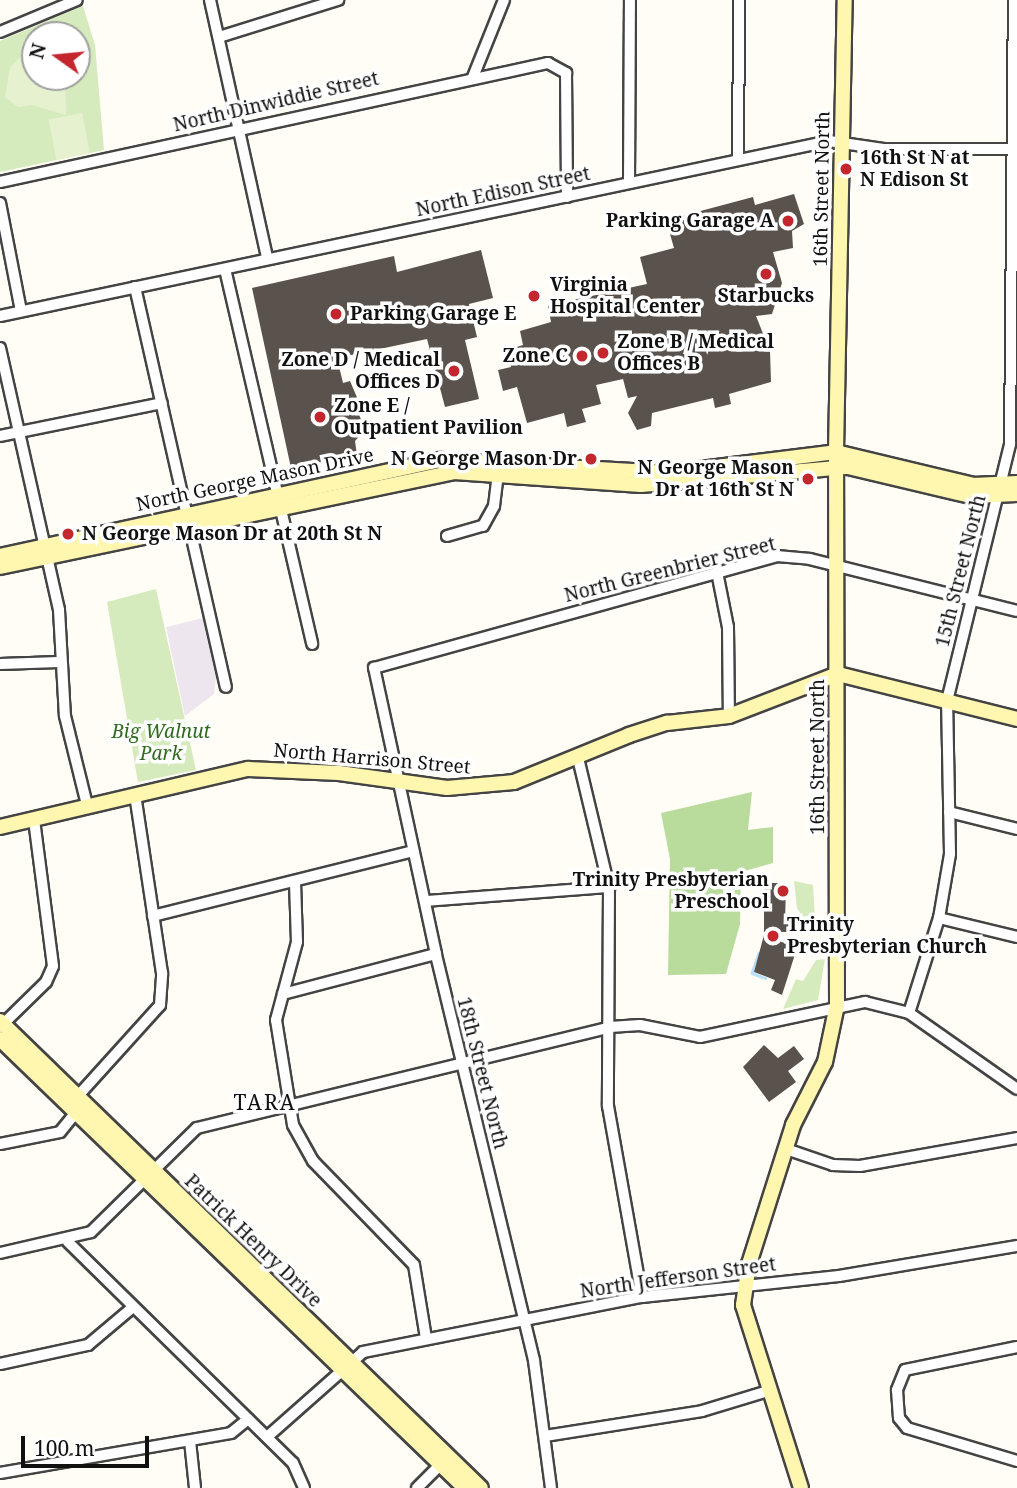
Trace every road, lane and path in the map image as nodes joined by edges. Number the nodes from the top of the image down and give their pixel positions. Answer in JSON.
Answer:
{"nodes":[{"id":1,"x":76,"y":0,"type":"edge"},
{"id":2,"x":211,"y":0,"type":"edge"},
{"id":3,"x":338,"y":0,"type":"edge"},
{"id":4,"x":504,"y":0,"type":"edge"},
{"id":5,"x":630,"y":0,"type":"edge"},
{"id":6,"x":739,"y":0,"type":"edge"},
{"id":7,"x":845,"y":0,"type":"edge"},
{"id":8,"x":1014,"y":0,"type":"edge"},
{"id":9,"x":0,"y":32,"type":"edge"},
{"id":10,"x":219,"y":37,"type":"junction"},
{"id":11,"x":473,"y":77,"type":"junction"},
{"id":12,"x":238,"y":128,"type":"junction"},
{"id":13,"x":843,"y":141,"type":"junction"},
{"id":14,"x":1015,"y":149,"type":"edge"},
{"id":15,"x":738,"y":159,"type":"junction"},
{"id":16,"x":0,"y":182,"type":"edge"},
{"id":17,"x":629,"y":183,"type":"junction"},
{"id":18,"x":567,"y":197,"type":"junction"},
{"id":19,"x":0,"y":203,"type":"edge"},
{"id":20,"x":267,"y":258,"type":"junction"},
{"id":21,"x":225,"y":269,"type":"junction"},
{"id":22,"x":135,"y":287,"type":"junction"},
{"id":23,"x":21,"y":311,"type":"junction"},
{"id":24,"x":0,"y":316,"type":"edge"},
{"id":25,"x":0,"y":348,"type":"edge"},
{"id":26,"x":162,"y":403,"type":"junction"},
{"id":27,"x":19,"y":432,"type":"junction"},
{"id":28,"x":0,"y":436,"type":"edge"},
{"id":29,"x":836,"y":460,"type":"junction"},
{"id":30,"x":498,"y":475,"type":"junction"},
{"id":31,"x":1017,"y":483,"type":"edge"},
{"id":32,"x":999,"y":492,"type":"junction"},
{"id":33,"x":1017,"y":494,"type":"edge"},
{"id":34,"x":280,"y":501,"type":"junction"},
{"id":35,"x":188,"y":520,"type":"junction"},
{"id":36,"x":447,"y":536,"type":"dead end"},
{"id":37,"x":44,"y":552,"type":"junction"},
{"id":38,"x":0,"y":556,"type":"edge"},
{"id":39,"x":838,"y":566,"type":"junction"},
{"id":40,"x":0,"y":567,"type":"edge"},
{"id":41,"x":717,"y":572,"type":"junction"},
{"id":42,"x":972,"y":600,"type":"junction"},
{"id":43,"x":1017,"y":611,"type":"edge"},
{"id":44,"x":312,"y":643,"type":"dead end"},
{"id":45,"x":59,"y":662,"type":"junction"},
{"id":46,"x":0,"y":664,"type":"edge"},
{"id":47,"x":374,"y":668,"type":"joint"},
{"id":48,"x":838,"y":674,"type":"junction"},
{"id":49,"x":226,"y":687,"type":"dead end"},
{"id":50,"x":947,"y":701,"type":"junction"},
{"id":51,"x":729,"y":716,"type":"junction"},
{"id":52,"x":1017,"y":719,"type":"edge"},
{"id":53,"x":578,"y":758,"type":"junction"},
{"id":54,"x":397,"y":782,"type":"junction"},
{"id":55,"x":135,"y":794,"type":"junction"},
{"id":56,"x":87,"y":805,"type":"junction"},
{"id":57,"x":948,"y":811,"type":"junction"},
{"id":58,"x":34,"y":819,"type":"junction"},
{"id":59,"x":0,"y":827,"type":"edge"},
{"id":60,"x":1017,"y":829,"type":"edge"},
{"id":61,"x":413,"y":851,"type":"junction"},
{"id":62,"x":295,"y":882,"type":"junction"},
{"id":63,"x":610,"y":887,"type":"junction"},
{"id":64,"x":426,"y":901,"type":"junction"},
{"id":65,"x":153,"y":916,"type":"junction"},
{"id":66,"x":939,"y":918,"type":"junction"},
{"id":67,"x":1017,"y":937,"type":"edge"},
{"id":68,"x":436,"y":954,"type":"junction"},
{"id":69,"x":284,"y":994,"type":"junction"},
{"id":70,"x":837,"y":1004,"type":"junction"},
{"id":71,"x":909,"y":1013,"type":"junction"},
{"id":72,"x":1,"y":1024,"type":"edge"},
{"id":73,"x":610,"y":1027,"type":"junction"},
{"id":74,"x":0,"y":1039,"type":"edge"},
{"id":75,"x":462,"y":1060,"type":"junction"},
{"id":76,"x":1017,"y":1088,"type":"edge"},
{"id":77,"x":76,"y":1104,"type":"junction"},
{"id":78,"x":288,"y":1104,"type":"junction"},
{"id":79,"x":1017,"y":1138,"type":"edge"},
{"id":80,"x":0,"y":1144,"type":"edge"},
{"id":81,"x":786,"y":1149,"type":"junction"},
{"id":82,"x":149,"y":1175,"type":"junction"},
{"id":83,"x":68,"y":1242,"type":"junction"},
{"id":84,"x":1017,"y":1246,"type":"edge"},
{"id":85,"x":0,"y":1253,"type":"edge"},
{"id":86,"x":744,"y":1283,"type":"junction"},
{"id":87,"x":642,"y":1297,"type":"junction"},
{"id":88,"x":132,"y":1308,"type":"junction"},
{"id":89,"x":524,"y":1321,"type":"junction"},
{"id":90,"x":426,"y":1338,"type":"junction"},
{"id":91,"x":1017,"y":1347,"type":"edge"},
{"id":92,"x":0,"y":1364,"type":"edge"},
{"id":93,"x":344,"y":1364,"type":"junction"},
{"id":94,"x":768,"y":1391,"type":"junction"},
{"id":95,"x":248,"y":1419,"type":"junction"},
{"id":96,"x":545,"y":1436,"type":"junction"},
{"id":97,"x":267,"y":1437,"type":"junction"},
{"id":98,"x":190,"y":1441,"type":"junction"},
{"id":99,"x":445,"y":1461,"type":"junction"},
{"id":100,"x":1017,"y":1461,"type":"edge"},
{"id":101,"x":0,"y":1473,"type":"edge"},
{"id":102,"x":195,"y":1488,"type":"edge"},
{"id":103,"x":304,"y":1488,"type":"edge"},
{"id":104,"x":417,"y":1488,"type":"edge"},
{"id":105,"x":465,"y":1488,"type":"edge"},
{"id":106,"x":481,"y":1488,"type":"edge"},
{"id":107,"x":551,"y":1488,"type":"edge"},
{"id":108,"x":801,"y":1488,"type":"edge"}],
"edges":[{"from":1,"to":9,"type":"street"},
{"from":2,"to":10,"type":"street"},
{"from":3,"to":10,"type":"street"},
{"from":4,"to":11,"type":"street"},
{"from":5,"to":17,"type":"street"},
{"from":6,"to":15,"type":"street"},
{"from":7,"to":13,"type":"street","name":"16th Street North"},
{"from":8,"to":14,"type":"street","name":"15th Street North"},
{"from":10,"to":12,"type":"street"},
{"from":11,"to":12,"type":"street","name":"North Dinwiddie Street"},
{"from":11,"to":18,"type":"street","name":"North Dinwiddie Street"},
{"from":12,"to":16,"type":"street","name":"North Dinwiddie Street"},
{"from":12,"to":20,"type":"street"},
{"from":13,"to":14,"type":"street","name":"North Edison Street"},
{"from":13,"to":15,"type":"street","name":"North Edison Street"},
{"from":13,"to":29,"type":"street","name":"16th Street North"},
{"from":14,"to":32,"type":"street","name":"15th Street North"},
{"from":15,"to":17,"type":"street","name":"North Edison Street"},
{"from":17,"to":18,"type":"street","name":"North Edison Street"},
{"from":18,"to":20,"type":"street","name":"North Edison Street"},
{"from":19,"to":23,"type":"street"},
{"from":20,"to":21,"type":"street","name":"North Edison Street"},
{"from":21,"to":22,"type":"street","name":"North Edison Street"},
{"from":21,"to":34,"type":"street"},
{"from":22,"to":23,"type":"street","name":"North Edison Street"},
{"from":22,"to":26,"type":"street"},
{"from":23,"to":24,"type":"street","name":"North Edison Street"},
{"from":25,"to":27,"type":"street"},
{"from":26,"to":27,"type":"street"},
{"from":26,"to":35,"type":"street"},
{"from":27,"to":28,"type":"street"},
{"from":27,"to":37,"type":"street"},
{"from":29,"to":30,"type":"street","name":"North George Mason Drive"},
{"from":29,"to":32,"type":"street","name":"North George Mason Drive"},
{"from":29,"to":34,"type":"street","name":"North George Mason Drive"},
{"from":29,"to":39,"type":"street","name":"16th Street North"},
{"from":30,"to":34,"type":"street","name":"North George Mason Drive"},
{"from":30,"to":36,"type":"street"},
{"from":31,"to":32,"type":"street","name":"North George Mason Drive"},
{"from":32,"to":33,"type":"street","name":"North George Mason Drive"},
{"from":32,"to":42,"type":"street","name":"15th Street North"},
{"from":34,"to":35,"type":"street","name":"North George Mason Drive"},
{"from":34,"to":44,"type":"street"},
{"from":35,"to":37,"type":"street","name":"North George Mason Drive"},
{"from":35,"to":49,"type":"street"},
{"from":37,"to":38,"type":"street","name":"North George Mason Drive"},
{"from":37,"to":40,"type":"street","name":"North George Mason Drive"},
{"from":37,"to":45,"type":"street"},
{"from":39,"to":41,"type":"street","name":"North Greenbrier Street"},
{"from":39,"to":42,"type":"street","name":"North Greenbrier Street"},
{"from":39,"to":48,"type":"street","name":"16th Street North"},
{"from":41,"to":47,"type":"street","name":"North Greenbrier Street"},
{"from":41,"to":51,"type":"street"},
{"from":42,"to":43,"type":"street","name":"North Greenbrier Street"},
{"from":42,"to":50,"type":"street","name":"15th Street North"},
{"from":45,"to":46,"type":"street"},
{"from":45,"to":56,"type":"street"},
{"from":47,"to":54,"type":"street","name":"18th Street North"},
{"from":48,"to":50,"type":"street"},
{"from":48,"to":51,"type":"street","name":"North Harrison Street"},
{"from":48,"to":70,"type":"street","name":"16th Street North"},
{"from":50,"to":52,"type":"street"},
{"from":50,"to":57,"type":"street","name":"15th Street North"},
{"from":51,"to":53,"type":"street","name":"North Harrison Street"},
{"from":53,"to":54,"type":"street","name":"North Harrison Street"},
{"from":53,"to":63,"type":"street"},
{"from":54,"to":55,"type":"street","name":"North Harrison Street"},
{"from":54,"to":61,"type":"street","name":"18th Street North"},
{"from":55,"to":56,"type":"street","name":"North Harrison Street"},
{"from":55,"to":65,"type":"street"},
{"from":56,"to":58,"type":"street","name":"North Harrison Street"},
{"from":57,"to":60,"type":"street"},
{"from":57,"to":66,"type":"street","name":"15th Street North"},
{"from":58,"to":59,"type":"street","name":"North Harrison Street"},
{"from":58,"to":72,"type":"street"},
{"from":61,"to":62,"type":"street"},
{"from":61,"to":64,"type":"street","name":"18th Street North"},
{"from":62,"to":65,"type":"street"},
{"from":62,"to":69,"type":"street"},
{"from":63,"to":64,"type":"street"},
{"from":63,"to":73,"type":"street"},
{"from":64,"to":68,"type":"street","name":"18th Street North"},
{"from":65,"to":77,"type":"street"},
{"from":66,"to":67,"type":"street"},
{"from":66,"to":71,"type":"street","name":"15th Street North"},
{"from":68,"to":69,"type":"street"},
{"from":68,"to":75,"type":"street","name":"18th Street North"},
{"from":69,"to":78,"type":"street"},
{"from":70,"to":71,"type":"street"},
{"from":70,"to":73,"type":"street"},
{"from":70,"to":81,"type":"street","name":"16th Street North"},
{"from":71,"to":76,"type":"street"},
{"from":72,"to":77,"type":"street","name":"Patrick Henry Drive"},
{"from":73,"to":75,"type":"street"},
{"from":73,"to":87,"type":"street"},
{"from":74,"to":77,"type":"street","name":"Patrick Henry Drive"},
{"from":75,"to":78,"type":"street"},
{"from":75,"to":89,"type":"street","name":"18th Street North"},
{"from":77,"to":80,"type":"street"},
{"from":77,"to":82,"type":"street","name":"Patrick Henry Drive"},
{"from":78,"to":82,"type":"street"},
{"from":78,"to":90,"type":"street"},
{"from":79,"to":81,"type":"street"},
{"from":81,"to":86,"type":"street","name":"16th Street North"},
{"from":82,"to":83,"type":"street"},
{"from":82,"to":93,"type":"street","name":"Patrick Henry Drive"},
{"from":83,"to":85,"type":"street"},
{"from":83,"to":88,"type":"street"},
{"from":84,"to":86,"type":"street","name":"North Jefferson Street"},
{"from":86,"to":87,"type":"street","name":"North Jefferson Street"},
{"from":86,"to":94,"type":"street","name":"16th Street North"},
{"from":87,"to":89,"type":"street","name":"North Jefferson Street"},
{"from":88,"to":92,"type":"street"},
{"from":88,"to":95,"type":"street"},
{"from":89,"to":90,"type":"street","name":"North Jefferson Street"},
{"from":89,"to":96,"type":"street","name":"18th Street North"},
{"from":90,"to":93,"type":"street","name":"North Jefferson Street"},
{"from":91,"to":100,"type":"street"},
{"from":93,"to":97,"type":"street"},
{"from":93,"to":99,"type":"street","name":"Patrick Henry Drive"},
{"from":94,"to":96,"type":"street"},
{"from":94,"to":108,"type":"street","name":"16th Street North"},
{"from":95,"to":97,"type":"street"},
{"from":95,"to":98,"type":"street"},
{"from":96,"to":107,"type":"street","name":"18th Street North"},
{"from":97,"to":103,"type":"street"},
{"from":98,"to":101,"type":"street"},
{"from":98,"to":102,"type":"street"},
{"from":99,"to":104,"type":"street"},
{"from":99,"to":105,"type":"street","name":"Patrick Henry Drive"},
{"from":99,"to":106,"type":"street","name":"Patrick Henry Drive"}]}
